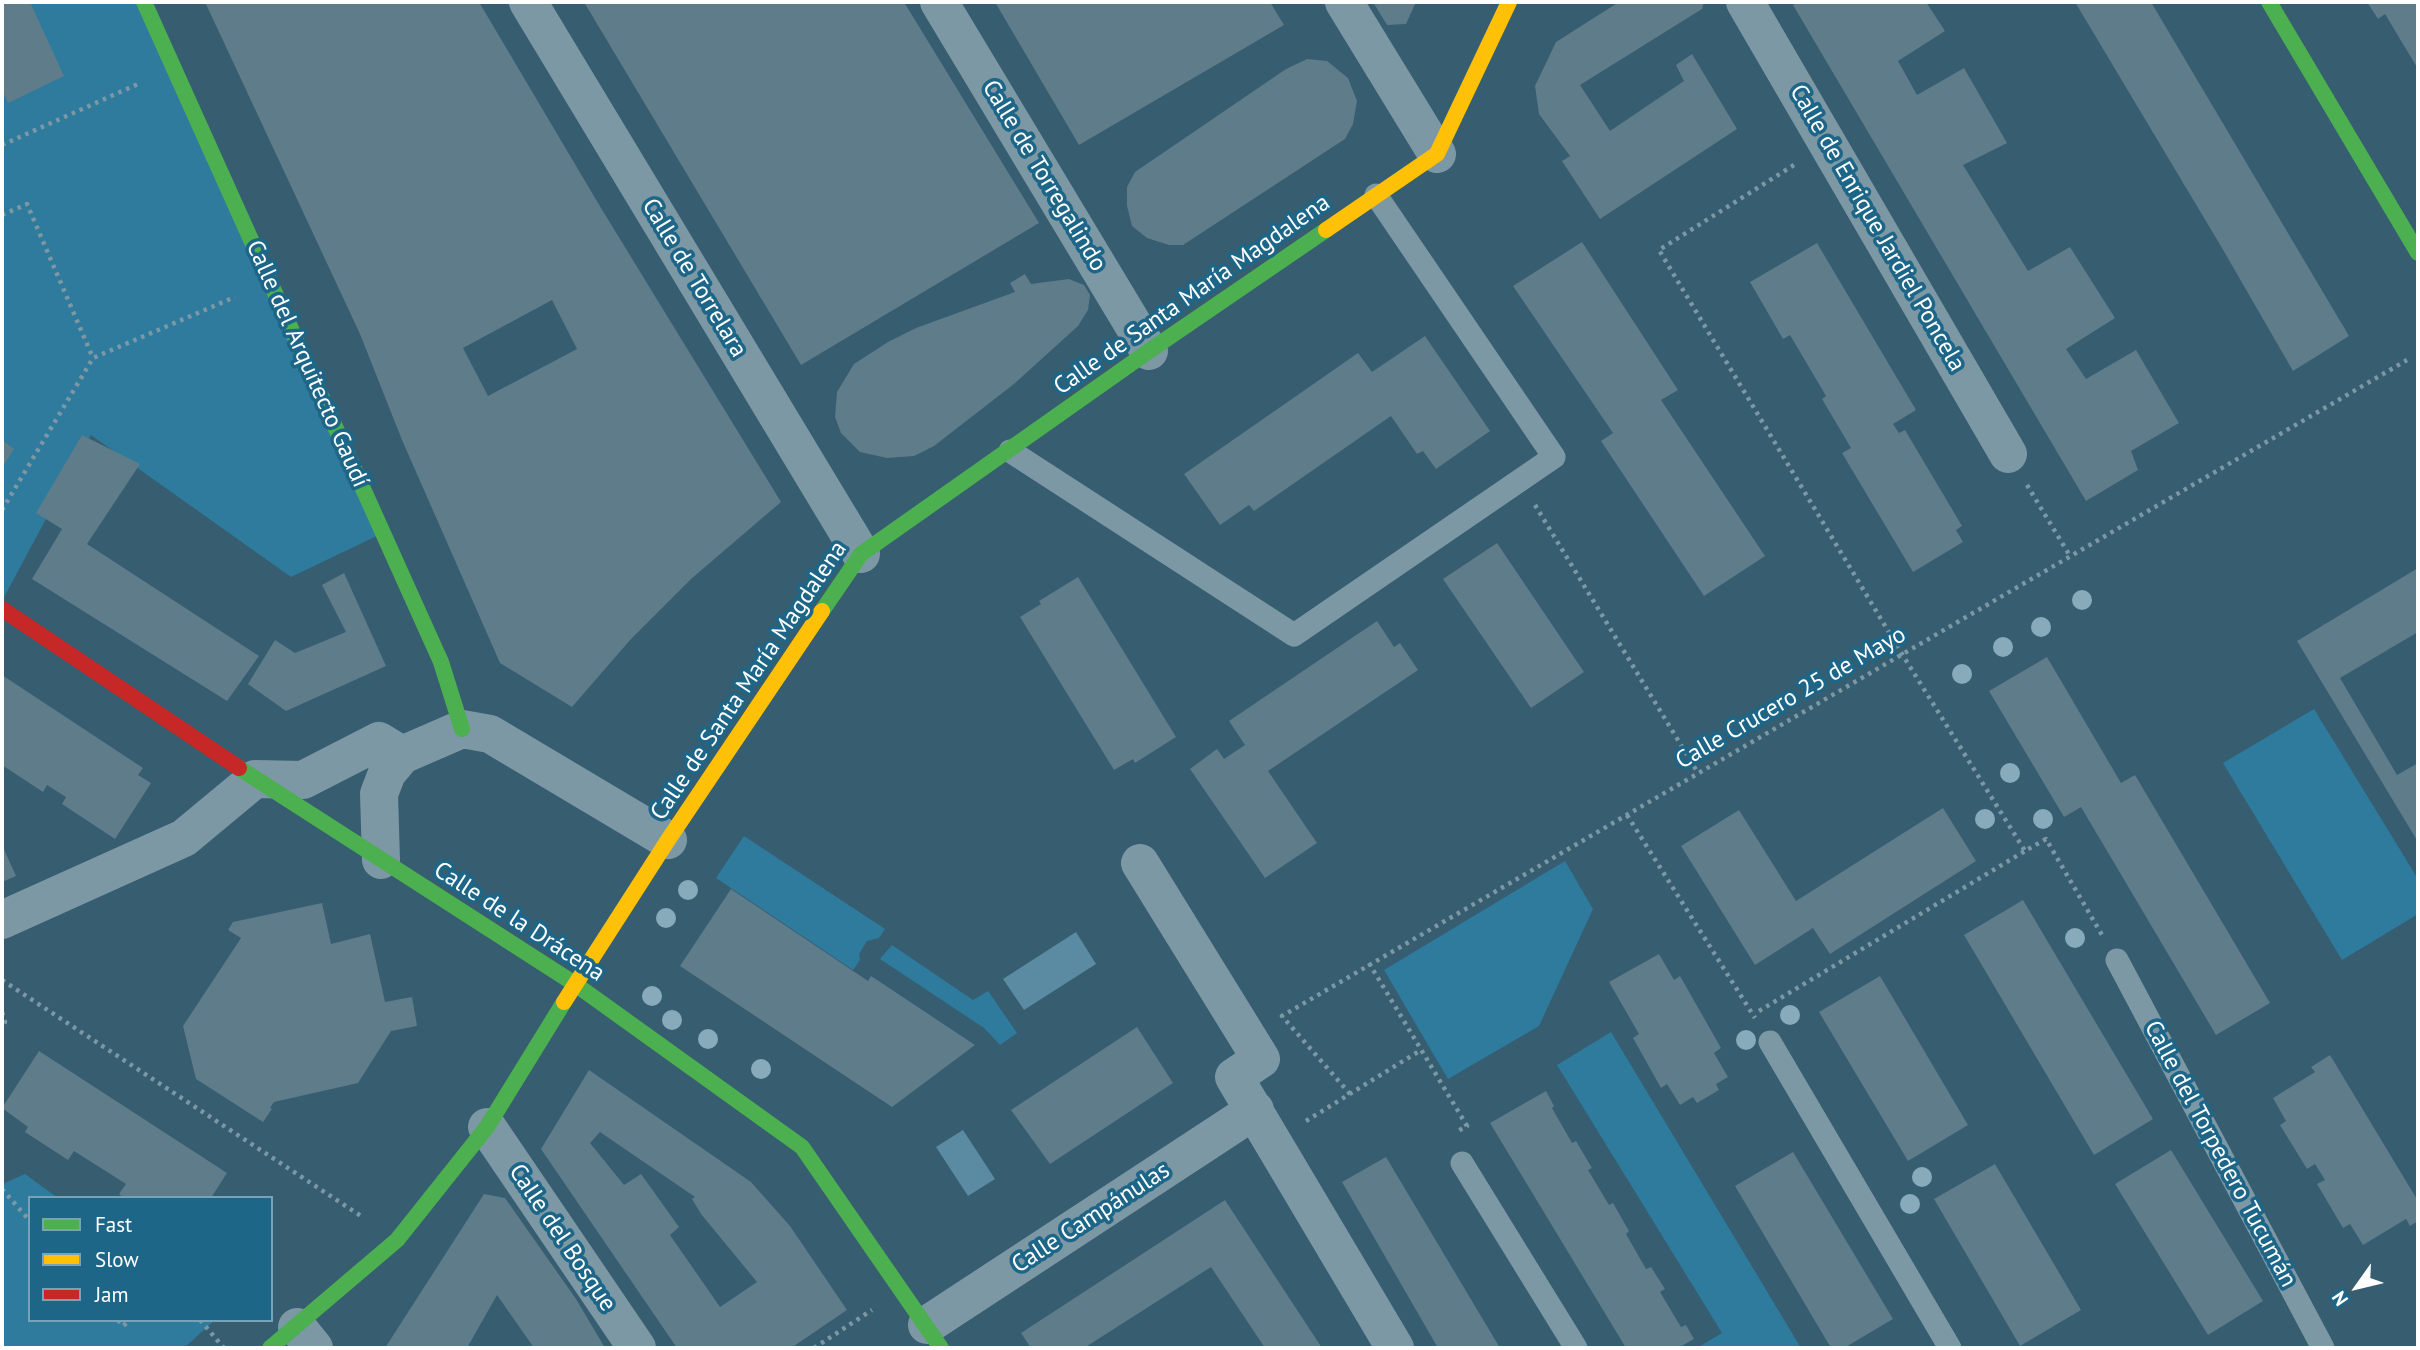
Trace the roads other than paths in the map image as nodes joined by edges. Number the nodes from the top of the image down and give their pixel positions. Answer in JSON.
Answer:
{"nodes":[{"id":1,"x":144,"y":2,"type":"edge"},
{"id":2,"x":528,"y":2,"type":"edge"},
{"id":3,"x":939,"y":2,"type":"edge"},
{"id":4,"x":1344,"y":2,"type":"edge"},
{"id":5,"x":1509,"y":2,"type":"edge"},
{"id":6,"x":1745,"y":2,"type":"edge"},
{"id":7,"x":2269,"y":2,"type":"edge"},
{"id":8,"x":1437,"y":154,"type":"junction"},
{"id":9,"x":1376,"y":195,"type":"junction"},
{"id":10,"x":2418,"y":253,"type":"edge"},
{"id":11,"x":1149,"y":351,"type":"junction"},
{"id":12,"x":1010,"y":451,"type":"junction"},
{"id":13,"x":2008,"y":454,"type":"road end"},
{"id":14,"x":860,"y":554,"type":"junction"},
{"id":15,"x":2,"y":609,"type":"edge"},
{"id":16,"x":462,"y":729,"type":"junction"},
{"id":17,"x":402,"y":755,"type":"junction"},
{"id":18,"x":254,"y":779,"type":"junction"},
{"id":19,"x":668,"y":840,"type":"junction"},
{"id":20,"x":381,"y":860,"type":"junction"},
{"id":21,"x":1140,"y":863,"type":"dead end"},
{"id":22,"x":2,"y":920,"type":"edge"},
{"id":23,"x":2117,"y":960,"type":"road end"},
{"id":24,"x":575,"y":984,"type":"junction"},
{"id":25,"x":1770,"y":1042,"type":"road end"},
{"id":26,"x":1264,"y":1126,"type":"junction"},
{"id":27,"x":486,"y":1127,"type":"junction"},
{"id":28,"x":1462,"y":1163,"type":"road end"},
{"id":29,"x":934,"y":1337,"type":"edge"},
{"id":30,"x":294,"y":1341,"type":"edge"},
{"id":31,"x":637,"y":1348,"type":"edge"},
{"id":32,"x":1395,"y":1348,"type":"edge"},
{"id":33,"x":1576,"y":1348,"type":"edge"},
{"id":34,"x":1950,"y":1348,"type":"edge"},
{"id":35,"x":2323,"y":1348,"type":"edge"}],
"edges":[{"from":1,"to":16,"type":"street","name":"Calle del Arquitecto Gaudí"},
{"from":2,"to":14,"type":"street","name":"Calle de Torrelara"},
{"from":3,"to":11,"type":"street","name":"Calle de Torregalindo"},
{"from":4,"to":8,"type":"street"},
{"from":5,"to":8,"type":"street"},
{"from":6,"to":13,"type":"street","name":"Calle de Enrique Jardiel Poncela"},
{"from":7,"to":10,"type":"street"},
{"from":8,"to":9,"type":"street","name":"Calle de Santa María Magdalena"},
{"from":9,"to":11,"type":"street","name":"Calle de Santa María Magdalena"},
{"from":9,"to":12,"type":"lane"},
{"from":11,"to":12,"type":"street","name":"Calle de Santa María Magdalena"},
{"from":12,"to":14,"type":"street","name":"Calle de Santa María Magdalena"},
{"from":14,"to":19,"type":"street","name":"Calle de Santa María Magdalena"},
{"from":15,"to":18,"type":"street","name":"Calle de la Drácena"},
{"from":16,"to":17,"type":"street"},
{"from":16,"to":19,"type":"street"},
{"from":17,"to":18,"type":"street"},
{"from":17,"to":20,"type":"street"},
{"from":18,"to":20,"type":"street","name":"Calle de la Drácena"},
{"from":18,"to":22,"type":"street"},
{"from":19,"to":24,"type":"street","name":"Calle de Santa María Magdalena"},
{"from":20,"to":24,"type":"street","name":"Calle de la Drácena"},
{"from":21,"to":26,"type":"street"},
{"from":23,"to":35,"type":"lane","name":"Calle del Torpedero Tucumán"},
{"from":24,"to":27,"type":"street","name":"Calle de Santa María Magdalena"},
{"from":24,"to":29,"type":"street","name":"Calle de la Drácena"},
{"from":25,"to":34,"type":"lane"},
{"from":26,"to":29,"type":"street","name":"Calle Campánulas"},
{"from":26,"to":32,"type":"street"},
{"from":27,"to":30,"type":"street","name":"Calle de Santa María Magdalena"},
{"from":27,"to":31,"type":"street","name":"Calle del Bosque"},
{"from":28,"to":33,"type":"lane"}]}
